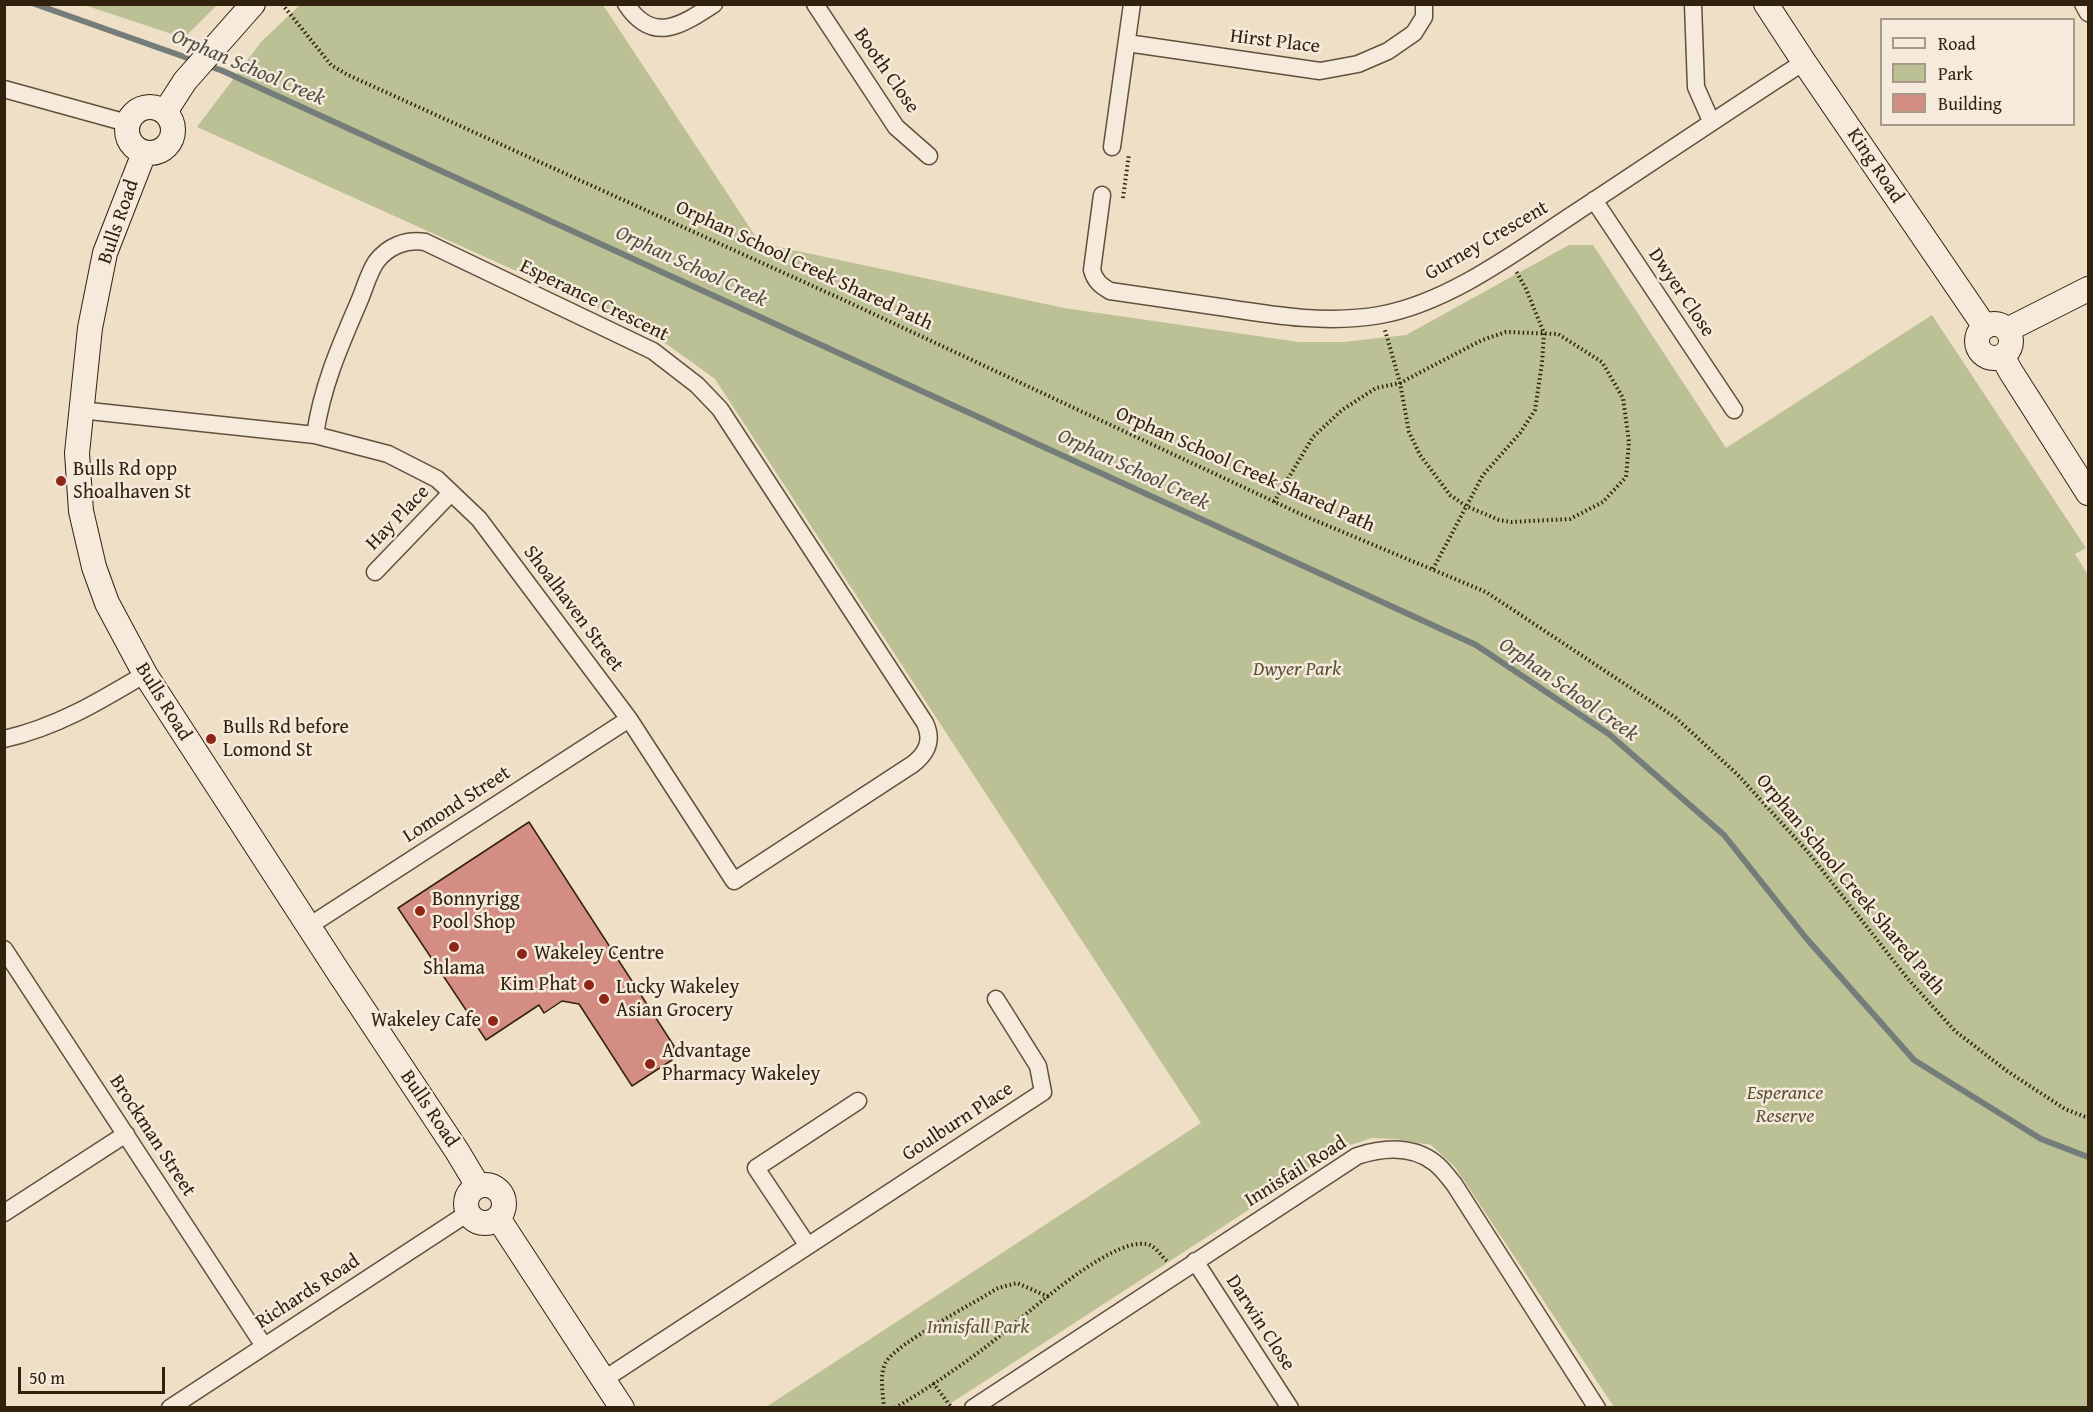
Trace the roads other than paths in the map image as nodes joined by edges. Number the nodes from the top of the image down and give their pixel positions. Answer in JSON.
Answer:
{"nodes":[{"id":1,"x":253,"y":4,"type":"edge"},
{"id":2,"x":626,"y":4,"type":"edge"},
{"id":3,"x":714,"y":4,"type":"edge"},
{"id":4,"x":815,"y":4,"type":"edge"},
{"id":5,"x":1132,"y":4,"type":"edge"},
{"id":6,"x":1424,"y":4,"type":"edge"},
{"id":7,"x":1693,"y":4,"type":"edge"},
{"id":8,"x":1767,"y":4,"type":"edge"},
{"id":9,"x":2083,"y":4,"type":"edge"},
{"id":10,"x":2088,"y":13,"type":"edge"},
{"id":11,"x":1127,"y":43,"type":"junction"},
{"id":12,"x":1804,"y":62,"type":"junction"},
{"id":13,"x":4,"y":88,"type":"edge"},
{"id":14,"x":165,"y":112,"type":"junction"},
{"id":15,"x":1711,"y":121,"type":"junction"},
{"id":16,"x":127,"y":123,"type":"junction"},
{"id":17,"x":1112,"y":147,"type":"dead end"},
{"id":18,"x":144,"y":153,"type":"junction"},
{"id":19,"x":929,"y":156,"type":"dead end"},
{"id":20,"x":1102,"y":195,"type":"dead end"},
{"id":21,"x":1594,"y":200,"type":"junction"},
{"id":22,"x":2088,"y":289,"type":"edge"},
{"id":23,"x":1996,"y":328,"type":"junction"},
{"id":24,"x":80,"y":410,"type":"junction"},
{"id":25,"x":1734,"y":410,"type":"dead end"},
{"id":26,"x":315,"y":435,"type":"junction"},
{"id":27,"x":451,"y":493,"type":"junction"},
{"id":28,"x":2088,"y":493,"type":"edge"},
{"id":29,"x":375,"y":572,"type":"dead end"},
{"id":30,"x":145,"y":674,"type":"junction"},
{"id":31,"x":629,"y":719,"type":"junction"},
{"id":32,"x":4,"y":739,"type":"edge"},
{"id":33,"x":928,"y":745,"type":"joint"},
{"id":34,"x":309,"y":926,"type":"junction"},
{"id":35,"x":4,"y":949,"type":"edge"},
{"id":36,"x":996,"y":999,"type":"dead end"},
{"id":37,"x":858,"y":1101,"type":"dead end"},
{"id":38,"x":126,"y":1134,"type":"junction"},
{"id":39,"x":478,"y":1186,"type":"junction"},
{"id":40,"x":4,"y":1213,"type":"edge"},
{"id":41,"x":468,"y":1213,"type":"junction"},
{"id":42,"x":498,"y":1218,"type":"junction"},
{"id":43,"x":808,"y":1246,"type":"junction"},
{"id":44,"x":1196,"y":1261,"type":"junction"},
{"id":45,"x":264,"y":1346,"type":"junction"},
{"id":46,"x":603,"y":1380,"type":"junction"},
{"id":47,"x":170,"y":1407,"type":"edge"},
{"id":48,"x":622,"y":1407,"type":"edge"},
{"id":49,"x":973,"y":1407,"type":"edge"},
{"id":50,"x":1290,"y":1407,"type":"edge"},
{"id":51,"x":1597,"y":1407,"type":"edge"}],
"edges":[{"from":1,"to":14,"type":"street"},
{"from":2,"to":3,"type":"street"},
{"from":4,"to":19,"type":"street","name":"Booth Close"},
{"from":5,"to":11,"type":"street"},
{"from":6,"to":11,"type":"street","name":"Hirst Place"},
{"from":7,"to":15,"type":"street"},
{"from":8,"to":12,"type":"street","name":"King Road"},
{"from":9,"to":10,"type":"street"},
{"from":11,"to":17,"type":"street"},
{"from":12,"to":15,"type":"street","name":"Gurney Crescent"},
{"from":12,"to":23,"type":"street","name":"King Road"},
{"from":13,"to":16,"type":"street"},
{"from":14,"to":16,"type":"street"},
{"from":14,"to":18,"type":"street"},
{"from":15,"to":21,"type":"street","name":"Gurney Crescent"},
{"from":16,"to":18,"type":"street"},
{"from":18,"to":24,"type":"street","name":"Bulls Road"},
{"from":20,"to":21,"type":"street","name":"Gurney Crescent"},
{"from":21,"to":25,"type":"street","name":"Dwyer Close"},
{"from":22,"to":23,"type":"street"},
{"from":23,"to":28,"type":"street"},
{"from":24,"to":26,"type":"street","name":"Shoalhaven Street"},
{"from":24,"to":30,"type":"street","name":"Bulls Road"},
{"from":26,"to":27,"type":"street","name":"Shoalhaven Street"},
{"from":26,"to":33,"type":"street","name":"Esperance Crescent"},
{"from":27,"to":29,"type":"street","name":"Hay Place"},
{"from":27,"to":31,"type":"street","name":"Shoalhaven Street"},
{"from":30,"to":32,"type":"street"},
{"from":30,"to":34,"type":"street","name":"Bulls Road"},
{"from":31,"to":33,"type":"street","name":"Shoalhaven Street"},
{"from":31,"to":34,"type":"street","name":"Lomond Street"},
{"from":34,"to":39,"type":"street","name":"Bulls Road"},
{"from":35,"to":38,"type":"street","name":"Brockman Street"},
{"from":36,"to":43,"type":"street","name":"Goulburn Place"},
{"from":37,"to":43,"type":"street"},
{"from":38,"to":40,"type":"street"},
{"from":38,"to":45,"type":"street","name":"Brockman Street"},
{"from":39,"to":41,"type":"street"},
{"from":39,"to":42,"type":"street"},
{"from":41,"to":42,"type":"street"},
{"from":41,"to":45,"type":"street","name":"Richards Road"},
{"from":42,"to":46,"type":"street"},
{"from":43,"to":46,"type":"street","name":"Goulburn Place"},
{"from":44,"to":49,"type":"street","name":"Innisfail Road"},
{"from":44,"to":50,"type":"street","name":"Darwin Close"},
{"from":44,"to":51,"type":"street","name":"Innisfail Road"},
{"from":45,"to":47,"type":"street","name":"Richards Road"},
{"from":46,"to":48,"type":"street"}]}
